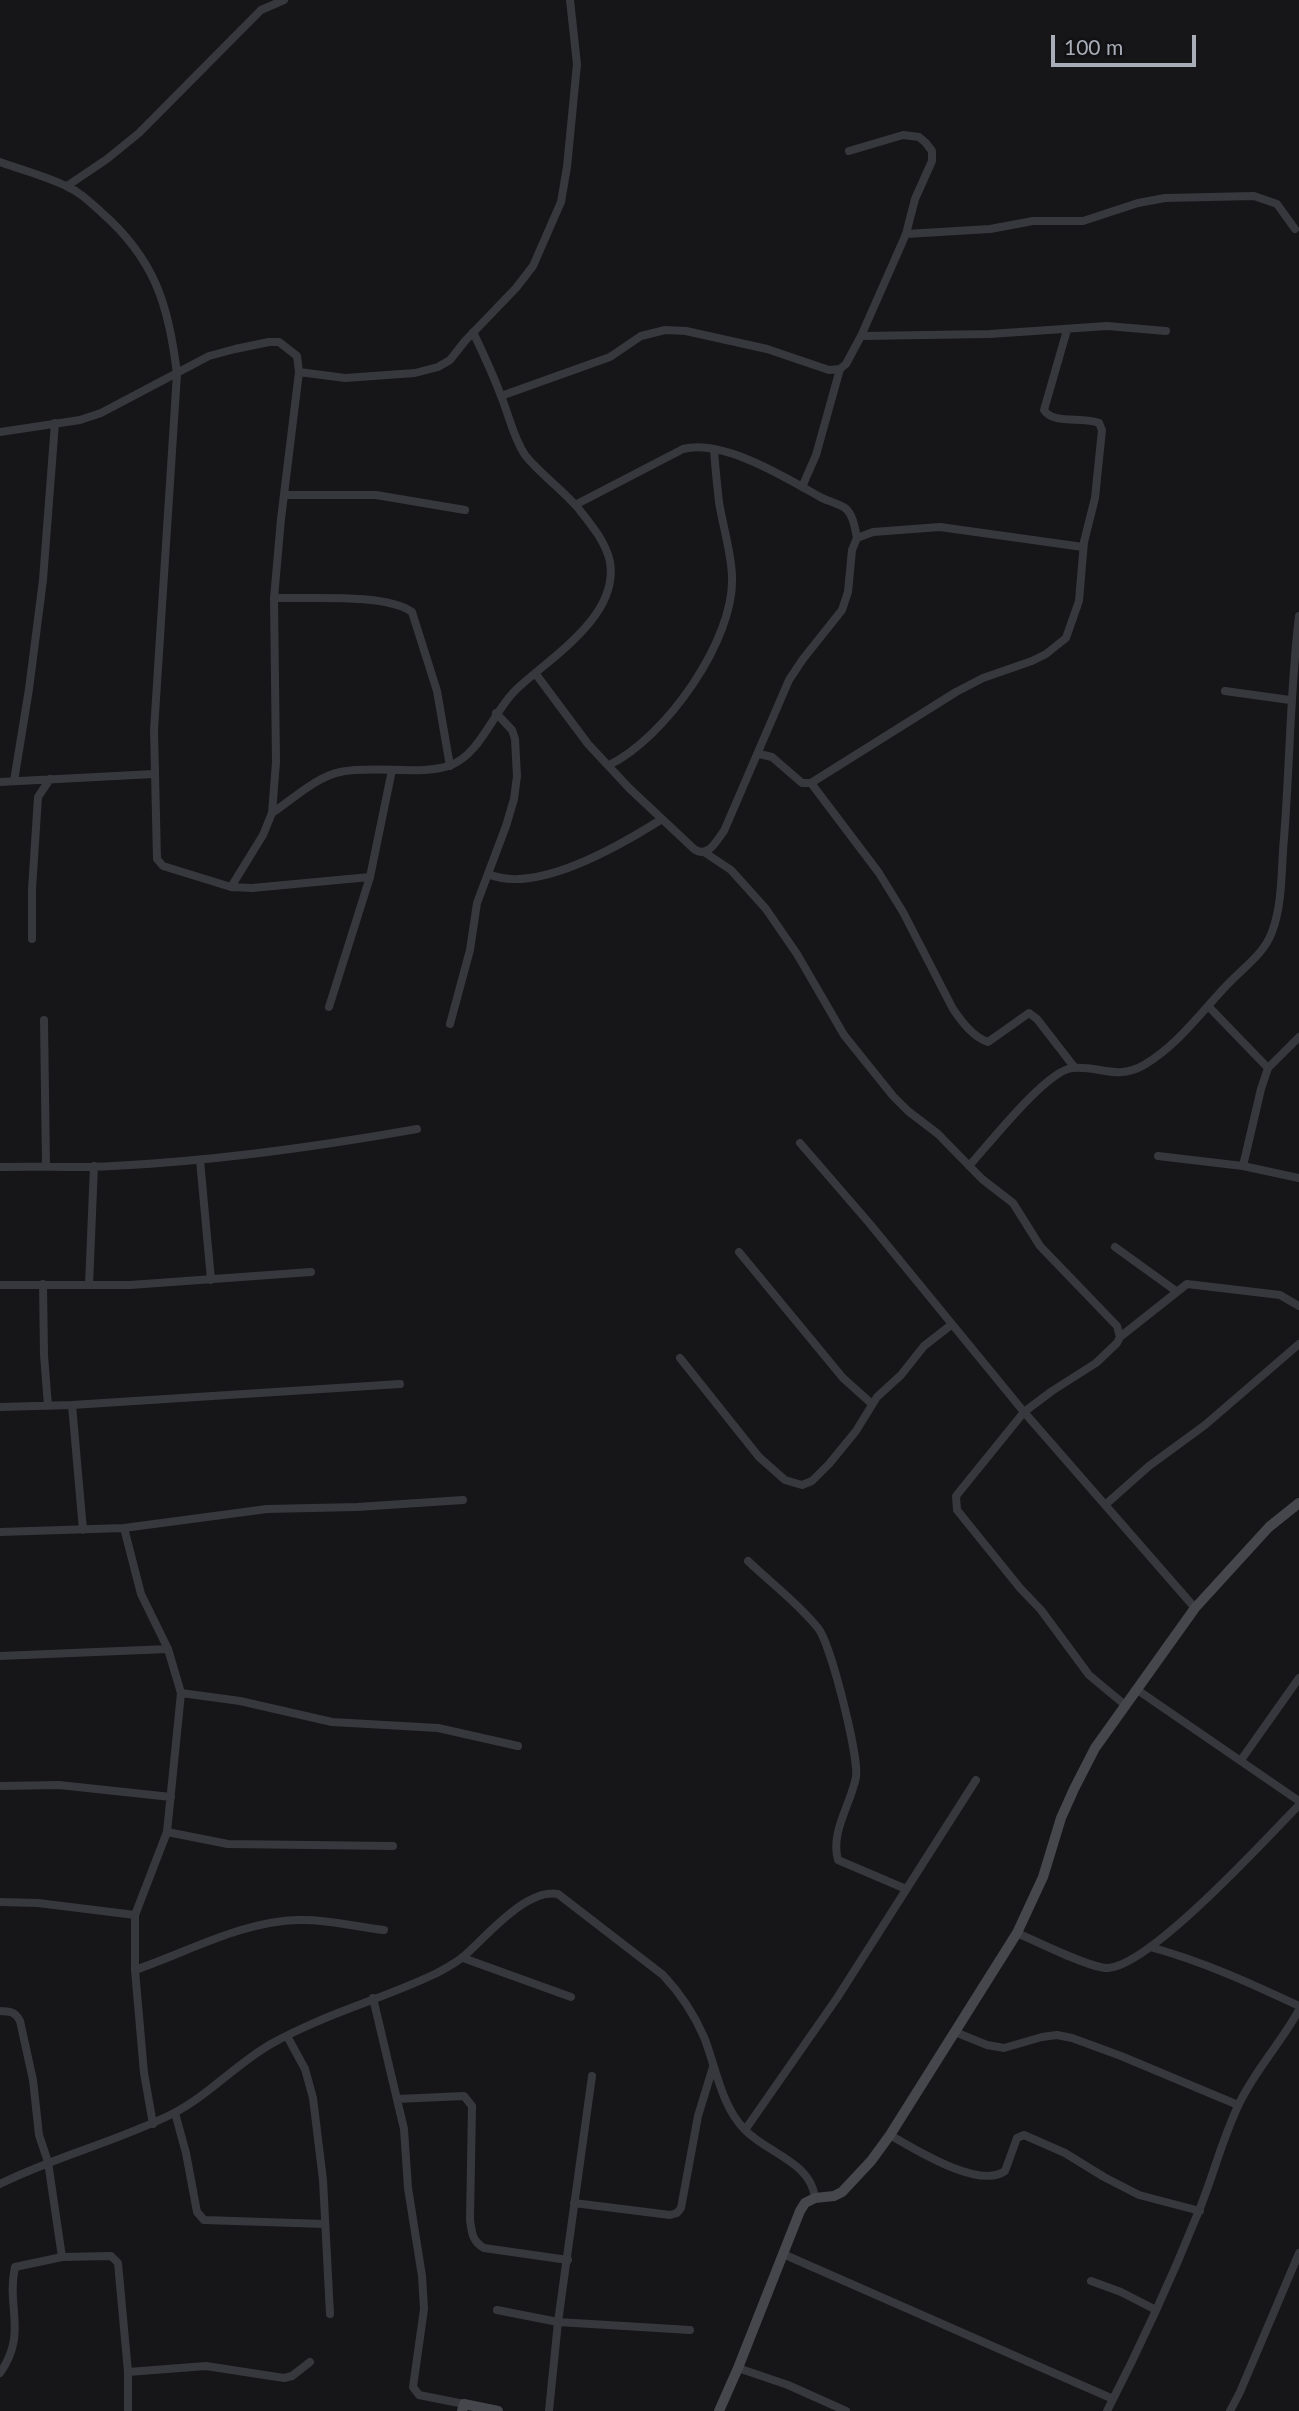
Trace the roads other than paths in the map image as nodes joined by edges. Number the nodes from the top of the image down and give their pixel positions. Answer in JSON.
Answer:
{"nodes":[{"id":1,"x":285,"y":0,"type":"edge"},
{"id":2,"x":570,"y":0,"type":"edge"},
{"id":3,"x":849,"y":152,"type":"dead end"},
{"id":4,"x":0,"y":162,"type":"edge"},
{"id":5,"x":67,"y":186,"type":"junction"},
{"id":6,"x":1295,"y":229,"type":"dead end"},
{"id":7,"x":906,"y":234,"type":"junction"},
{"id":8,"x":1067,"y":330,"type":"junction"},
{"id":9,"x":1166,"y":331,"type":"dead end"},
{"id":10,"x":473,"y":332,"type":"junction"},
{"id":11,"x":861,"y":336,"type":"junction"},
{"id":12,"x":840,"y":369,"type":"junction"},
{"id":13,"x":299,"y":372,"type":"junction"},
{"id":14,"x":177,"y":374,"type":"junction"},
{"id":15,"x":501,"y":396,"type":"junction"},
{"id":16,"x":55,"y":423,"type":"junction"},
{"id":17,"x":0,"y":432,"type":"edge"},
{"id":18,"x":713,"y":449,"type":"junction"},
{"id":19,"x":802,"y":487,"type":"junction"},
{"id":20,"x":284,"y":495,"type":"junction"},
{"id":21,"x":575,"y":505,"type":"junction"},
{"id":22,"x":465,"y":510,"type":"dead end"},
{"id":23,"x":858,"y":538,"type":"junction"},
{"id":24,"x":1083,"y":547,"type":"junction"},
{"id":25,"x":274,"y":598,"type":"junction"},
{"id":26,"x":1299,"y":616,"type":"edge"},
{"id":27,"x":535,"y":673,"type":"junction"},
{"id":28,"x":1225,"y":691,"type":"dead end"},
{"id":29,"x":1290,"y":700,"type":"junction"},
{"id":30,"x":496,"y":713,"type":"junction"},
{"id":31,"x":759,"y":754,"type":"junction"},
{"id":32,"x":608,"y":765,"type":"junction"},
{"id":33,"x":450,"y":766,"type":"junction"},
{"id":34,"x":392,"y":770,"type":"junction"},
{"id":35,"x":154,"y":774,"type":"junction"},
{"id":36,"x":50,"y":779,"type":"junction"},
{"id":37,"x":30,"y":780,"type":"junction"},
{"id":38,"x":14,"y":781,"type":"junction"},
{"id":39,"x":0,"y":782,"type":"edge"},
{"id":40,"x":811,"y":783,"type":"junction"},
{"id":41,"x":38,"y":797,"type":"junction"},
{"id":42,"x":272,"y":813,"type":"junction"},
{"id":43,"x":662,"y":819,"type":"junction"},
{"id":44,"x":704,"y":852,"type":"junction"},
{"id":45,"x":488,"y":874,"type":"junction"},
{"id":46,"x":370,"y":877,"type":"junction"},
{"id":47,"x":231,"y":887,"type":"junction"},
{"id":48,"x":32,"y":939,"type":"dead end"},
{"id":49,"x":329,"y":1007,"type":"dead end"},
{"id":50,"x":1209,"y":1007,"type":"junction"},
{"id":51,"x":44,"y":1020,"type":"dead end"},
{"id":52,"x":450,"y":1024,"type":"dead end"},
{"id":53,"x":1299,"y":1037,"type":"edge"},
{"id":54,"x":1075,"y":1068,"type":"junction"},
{"id":55,"x":1268,"y":1068,"type":"junction"},
{"id":56,"x":417,"y":1129,"type":"dead end"},
{"id":57,"x":800,"y":1143,"type":"dead end"},
{"id":58,"x":1158,"y":1156,"type":"dead end"},
{"id":59,"x":201,"y":1160,"type":"junction"},
{"id":60,"x":46,"y":1166,"type":"junction"},
{"id":61,"x":94,"y":1166,"type":"junction"},
{"id":62,"x":969,"y":1166,"type":"junction"},
{"id":63,"x":1243,"y":1166,"type":"junction"},
{"id":64,"x":0,"y":1167,"type":"edge"},
{"id":65,"x":1299,"y":1178,"type":"edge"},
{"id":66,"x":1115,"y":1247,"type":"dead end"},
{"id":67,"x":739,"y":1252,"type":"dead end"},
{"id":68,"x":311,"y":1272,"type":"dead end"},
{"id":69,"x":211,"y":1280,"type":"junction"},
{"id":70,"x":43,"y":1284,"type":"junction"},
{"id":71,"x":89,"y":1284,"type":"junction"},
{"id":72,"x":0,"y":1285,"type":"edge"},
{"id":73,"x":1176,"y":1291,"type":"junction"},
{"id":74,"x":1299,"y":1306,"type":"edge"},
{"id":75,"x":951,"y":1325,"type":"junction"},
{"id":76,"x":1120,"y":1337,"type":"junction"},
{"id":77,"x":1299,"y":1344,"type":"edge"},
{"id":78,"x":680,"y":1358,"type":"dead end"},
{"id":79,"x":400,"y":1384,"type":"dead end"},
{"id":80,"x":872,"y":1404,"type":"junction"},
{"id":81,"x":72,"y":1405,"type":"junction"},
{"id":82,"x":48,"y":1406,"type":"junction"},
{"id":83,"x":0,"y":1407,"type":"edge"},
{"id":84,"x":1024,"y":1412,"type":"junction"},
{"id":85,"x":463,"y":1500,"type":"dead end"},
{"id":86,"x":1299,"y":1503,"type":"edge"},
{"id":87,"x":1105,"y":1505,"type":"junction"},
{"id":88,"x":124,"y":1528,"type":"junction"},
{"id":89,"x":83,"y":1530,"type":"junction"},
{"id":90,"x":0,"y":1532,"type":"edge"},
{"id":91,"x":748,"y":1561,"type":"dead end"},
{"id":92,"x":1195,"y":1608,"type":"junction"},
{"id":93,"x":168,"y":1649,"type":"junction"},
{"id":94,"x":0,"y":1656,"type":"edge"},
{"id":95,"x":1299,"y":1678,"type":"edge"},
{"id":96,"x":1136,"y":1689,"type":"junction"},
{"id":97,"x":181,"y":1693,"type":"junction"},
{"id":98,"x":1125,"y":1705,"type":"junction"},
{"id":99,"x":518,"y":1746,"type":"dead end"},
{"id":100,"x":1241,"y":1760,"type":"junction"},
{"id":101,"x":976,"y":1780,"type":"dead end"},
{"id":102,"x":0,"y":1786,"type":"edge"},
{"id":103,"x":171,"y":1797,"type":"junction"},
{"id":104,"x":1299,"y":1803,"type":"edge"},
{"id":105,"x":167,"y":1832,"type":"junction"},
{"id":106,"x":393,"y":1846,"type":"dead end"},
{"id":107,"x":906,"y":1889,"type":"junction"},
{"id":108,"x":0,"y":1902,"type":"edge"},
{"id":109,"x":135,"y":1916,"type":"junction"},
{"id":110,"x":384,"y":1930,"type":"dead end"},
{"id":111,"x":1017,"y":1933,"type":"junction"},
{"id":112,"x":1150,"y":1947,"type":"junction"},
{"id":113,"x":463,"y":1958,"type":"junction"},
{"id":114,"x":135,"y":1970,"type":"junction"},
{"id":115,"x":572,"y":1997,"type":"dead end"},
{"id":116,"x":373,"y":1998,"type":"junction"},
{"id":117,"x":1299,"y":2008,"type":"edge"},
{"id":118,"x":0,"y":2011,"type":"edge"},
{"id":119,"x":956,"y":2032,"type":"junction"},
{"id":120,"x":287,"y":2036,"type":"junction"},
{"id":121,"x":713,"y":2066,"type":"junction"},
{"id":122,"x":592,"y":2076,"type":"dead end"},
{"id":123,"x":397,"y":2099,"type":"junction"},
{"id":124,"x":1238,"y":2105,"type":"junction"},
{"id":125,"x":175,"y":2113,"type":"junction"},
{"id":126,"x":153,"y":2123,"type":"junction"},
{"id":127,"x":745,"y":2130,"type":"junction"},
{"id":128,"x":890,"y":2135,"type":"junction"},
{"id":129,"x":48,"y":2162,"type":"junction"},
{"id":130,"x":0,"y":2184,"type":"edge"},
{"id":131,"x":815,"y":2198,"type":"junction"},
{"id":132,"x":574,"y":2203,"type":"junction"},
{"id":133,"x":1200,"y":2211,"type":"junction"},
{"id":134,"x":326,"y":2224,"type":"junction"},
{"id":135,"x":1299,"y":2253,"type":"edge"},
{"id":136,"x":783,"y":2254,"type":"junction"},
{"id":137,"x":62,"y":2257,"type":"junction"},
{"id":138,"x":568,"y":2260,"type":"junction"},
{"id":139,"x":1091,"y":2281,"type":"dead end"},
{"id":140,"x":1156,"y":2310,"type":"junction"},
{"id":141,"x":497,"y":2311,"type":"dead end"},
{"id":142,"x":330,"y":2314,"type":"dead end"},
{"id":143,"x":558,"y":2322,"type":"junction"},
{"id":144,"x":690,"y":2330,"type":"dead end"},
{"id":145,"x":310,"y":2362,"type":"dead end"},
{"id":146,"x":738,"y":2368,"type":"junction"},
{"id":147,"x":128,"y":2372,"type":"junction"},
{"id":148,"x":0,"y":2373,"type":"edge"},
{"id":149,"x":1113,"y":2399,"type":"junction"},
{"id":150,"x":463,"y":2408,"type":"edge"},
{"id":151,"x":128,"y":2411,"type":"edge"},
{"id":152,"x":498,"y":2411,"type":"edge"},
{"id":153,"x":549,"y":2411,"type":"edge"},
{"id":154,"x":719,"y":2411,"type":"edge"},
{"id":155,"x":846,"y":2411,"type":"edge"},
{"id":156,"x":1107,"y":2411,"type":"edge"},
{"id":157,"x":1230,"y":2411,"type":"edge"}],
"edges":[{"from":1,"to":5,"type":"street"},
{"from":2,"to":10,"type":"street"},
{"from":3,"to":7,"type":"street"},
{"from":4,"to":5,"type":"street"},
{"from":5,"to":14,"type":"street"},
{"from":6,"to":7,"type":"street"},
{"from":7,"to":11,"type":"street"},
{"from":8,"to":9,"type":"street"},
{"from":8,"to":11,"type":"street"},
{"from":8,"to":24,"type":"street"},
{"from":10,"to":13,"type":"street"},
{"from":10,"to":15,"type":"street"},
{"from":11,"to":12,"type":"street"},
{"from":12,"to":15,"type":"street"},
{"from":12,"to":19,"type":"street"},
{"from":13,"to":14,"type":"street"},
{"from":13,"to":20,"type":"street"},
{"from":14,"to":16,"type":"street"},
{"from":14,"to":35,"type":"street"},
{"from":15,"to":21,"type":"street"},
{"from":16,"to":17,"type":"street"},
{"from":16,"to":38,"type":"street"},
{"from":18,"to":19,"type":"street"},
{"from":18,"to":21,"type":"street"},
{"from":18,"to":32,"type":"street"},
{"from":19,"to":23,"type":"street"},
{"from":20,"to":22,"type":"street"},
{"from":20,"to":25,"type":"street"},
{"from":21,"to":27,"type":"street"},
{"from":23,"to":24,"type":"street"},
{"from":23,"to":31,"type":"street"},
{"from":24,"to":40,"type":"street"},
{"from":25,"to":33,"type":"street"},
{"from":25,"to":42,"type":"street"},
{"from":26,"to":29,"type":"street"},
{"from":27,"to":30,"type":"street"},
{"from":27,"to":32,"type":"street"},
{"from":28,"to":29,"type":"street"},
{"from":29,"to":50,"type":"street"},
{"from":30,"to":33,"type":"street"},
{"from":30,"to":45,"type":"street"},
{"from":31,"to":40,"type":"street"},
{"from":31,"to":44,"type":"street"},
{"from":32,"to":43,"type":"street"},
{"from":33,"to":34,"type":"street"},
{"from":34,"to":42,"type":"street"},
{"from":34,"to":46,"type":"street"},
{"from":35,"to":36,"type":"street"},
{"from":35,"to":47,"type":"street"},
{"from":36,"to":37,"type":"street"},
{"from":36,"to":41,"type":"street"},
{"from":37,"to":38,"type":"street"},
{"from":37,"to":41,"type":"street"},
{"from":38,"to":39,"type":"street"},
{"from":40,"to":54,"type":"street"},
{"from":41,"to":48,"type":"street"},
{"from":42,"to":47,"type":"street"},
{"from":43,"to":44,"type":"street"},
{"from":43,"to":45,"type":"street"},
{"from":44,"to":62,"type":"street"},
{"from":45,"to":52,"type":"street"},
{"from":46,"to":47,"type":"street"},
{"from":46,"to":49,"type":"street"},
{"from":50,"to":54,"type":"street"},
{"from":50,"to":55,"type":"street"},
{"from":51,"to":60,"type":"street"},
{"from":53,"to":55,"type":"street"},
{"from":54,"to":62,"type":"street"},
{"from":55,"to":63,"type":"street"},
{"from":56,"to":59,"type":"street"},
{"from":57,"to":75,"type":"street"},
{"from":58,"to":63,"type":"street"},
{"from":59,"to":61,"type":"street"},
{"from":59,"to":69,"type":"street"},
{"from":60,"to":61,"type":"street"},
{"from":60,"to":64,"type":"street"},
{"from":61,"to":71,"type":"street"},
{"from":62,"to":76,"type":"street"},
{"from":63,"to":65,"type":"street"},
{"from":66,"to":73,"type":"street"},
{"from":67,"to":80,"type":"street"},
{"from":68,"to":69,"type":"street"},
{"from":69,"to":71,"type":"street"},
{"from":70,"to":71,"type":"street"},
{"from":70,"to":72,"type":"street"},
{"from":70,"to":82,"type":"street"},
{"from":73,"to":74,"type":"street"},
{"from":73,"to":76,"type":"street"},
{"from":75,"to":80,"type":"street"},
{"from":75,"to":84,"type":"street"},
{"from":76,"to":84,"type":"street"},
{"from":77,"to":87,"type":"street"},
{"from":78,"to":80,"type":"street"},
{"from":79,"to":81,"type":"street"},
{"from":81,"to":82,"type":"street"},
{"from":81,"to":89,"type":"street"},
{"from":82,"to":83,"type":"street"},
{"from":84,"to":87,"type":"street"},
{"from":84,"to":98,"type":"street"},
{"from":85,"to":88,"type":"street"},
{"from":86,"to":92,"type":"street"},
{"from":87,"to":92,"type":"street"},
{"from":88,"to":89,"type":"street"},
{"from":88,"to":93,"type":"street"},
{"from":89,"to":90,"type":"street"},
{"from":91,"to":107,"type":"street"},
{"from":92,"to":96,"type":"street"},
{"from":93,"to":94,"type":"street"},
{"from":93,"to":97,"type":"street"},
{"from":95,"to":100,"type":"street"},
{"from":96,"to":98,"type":"street"},
{"from":96,"to":100,"type":"street"},
{"from":97,"to":99,"type":"street"},
{"from":97,"to":103,"type":"street"},
{"from":98,"to":111,"type":"street"},
{"from":100,"to":104,"type":"street"},
{"from":101,"to":107,"type":"street"},
{"from":102,"to":103,"type":"street"},
{"from":103,"to":105,"type":"street"},
{"from":104,"to":112,"type":"street"},
{"from":105,"to":106,"type":"street"},
{"from":105,"to":109,"type":"street"},
{"from":107,"to":127,"type":"street"},
{"from":108,"to":109,"type":"street"},
{"from":109,"to":114,"type":"street"},
{"from":110,"to":114,"type":"street"},
{"from":111,"to":112,"type":"street"},
{"from":111,"to":119,"type":"street"},
{"from":112,"to":117,"type":"street"},
{"from":113,"to":115,"type":"street"},
{"from":113,"to":116,"type":"street"},
{"from":113,"to":121,"type":"street"},
{"from":114,"to":126,"type":"street"},
{"from":116,"to":120,"type":"street"},
{"from":116,"to":123,"type":"street"},
{"from":117,"to":124,"type":"street"},
{"from":118,"to":129,"type":"street"},
{"from":119,"to":124,"type":"street"},
{"from":119,"to":128,"type":"street"},
{"from":120,"to":125,"type":"street"},
{"from":120,"to":134,"type":"street"},
{"from":121,"to":127,"type":"street"},
{"from":121,"to":132,"type":"street"},
{"from":122,"to":132,"type":"street"},
{"from":123,"to":138,"type":"street"},
{"from":123,"to":150,"type":"street"},
{"from":124,"to":133,"type":"street"},
{"from":125,"to":126,"type":"street"},
{"from":125,"to":134,"type":"street"},
{"from":126,"to":129,"type":"street"},
{"from":127,"to":131,"type":"street"},
{"from":128,"to":131,"type":"street"},
{"from":128,"to":133,"type":"street"},
{"from":129,"to":130,"type":"street"},
{"from":129,"to":137,"type":"street"},
{"from":131,"to":136,"type":"street"},
{"from":132,"to":138,"type":"street"},
{"from":133,"to":140,"type":"street"},
{"from":134,"to":142,"type":"street"},
{"from":135,"to":157,"type":"street"},
{"from":136,"to":146,"type":"street"},
{"from":136,"to":149,"type":"street"},
{"from":137,"to":147,"type":"street"},
{"from":137,"to":148,"type":"street"},
{"from":138,"to":143,"type":"street"},
{"from":139,"to":140,"type":"street"},
{"from":140,"to":149,"type":"street"},
{"from":141,"to":143,"type":"street"},
{"from":143,"to":144,"type":"street"},
{"from":143,"to":153,"type":"street"},
{"from":145,"to":147,"type":"street"},
{"from":146,"to":154,"type":"street"},
{"from":146,"to":155,"type":"street"},
{"from":147,"to":151,"type":"street"},
{"from":149,"to":156,"type":"street"},
{"from":150,"to":152,"type":"street"}]}
